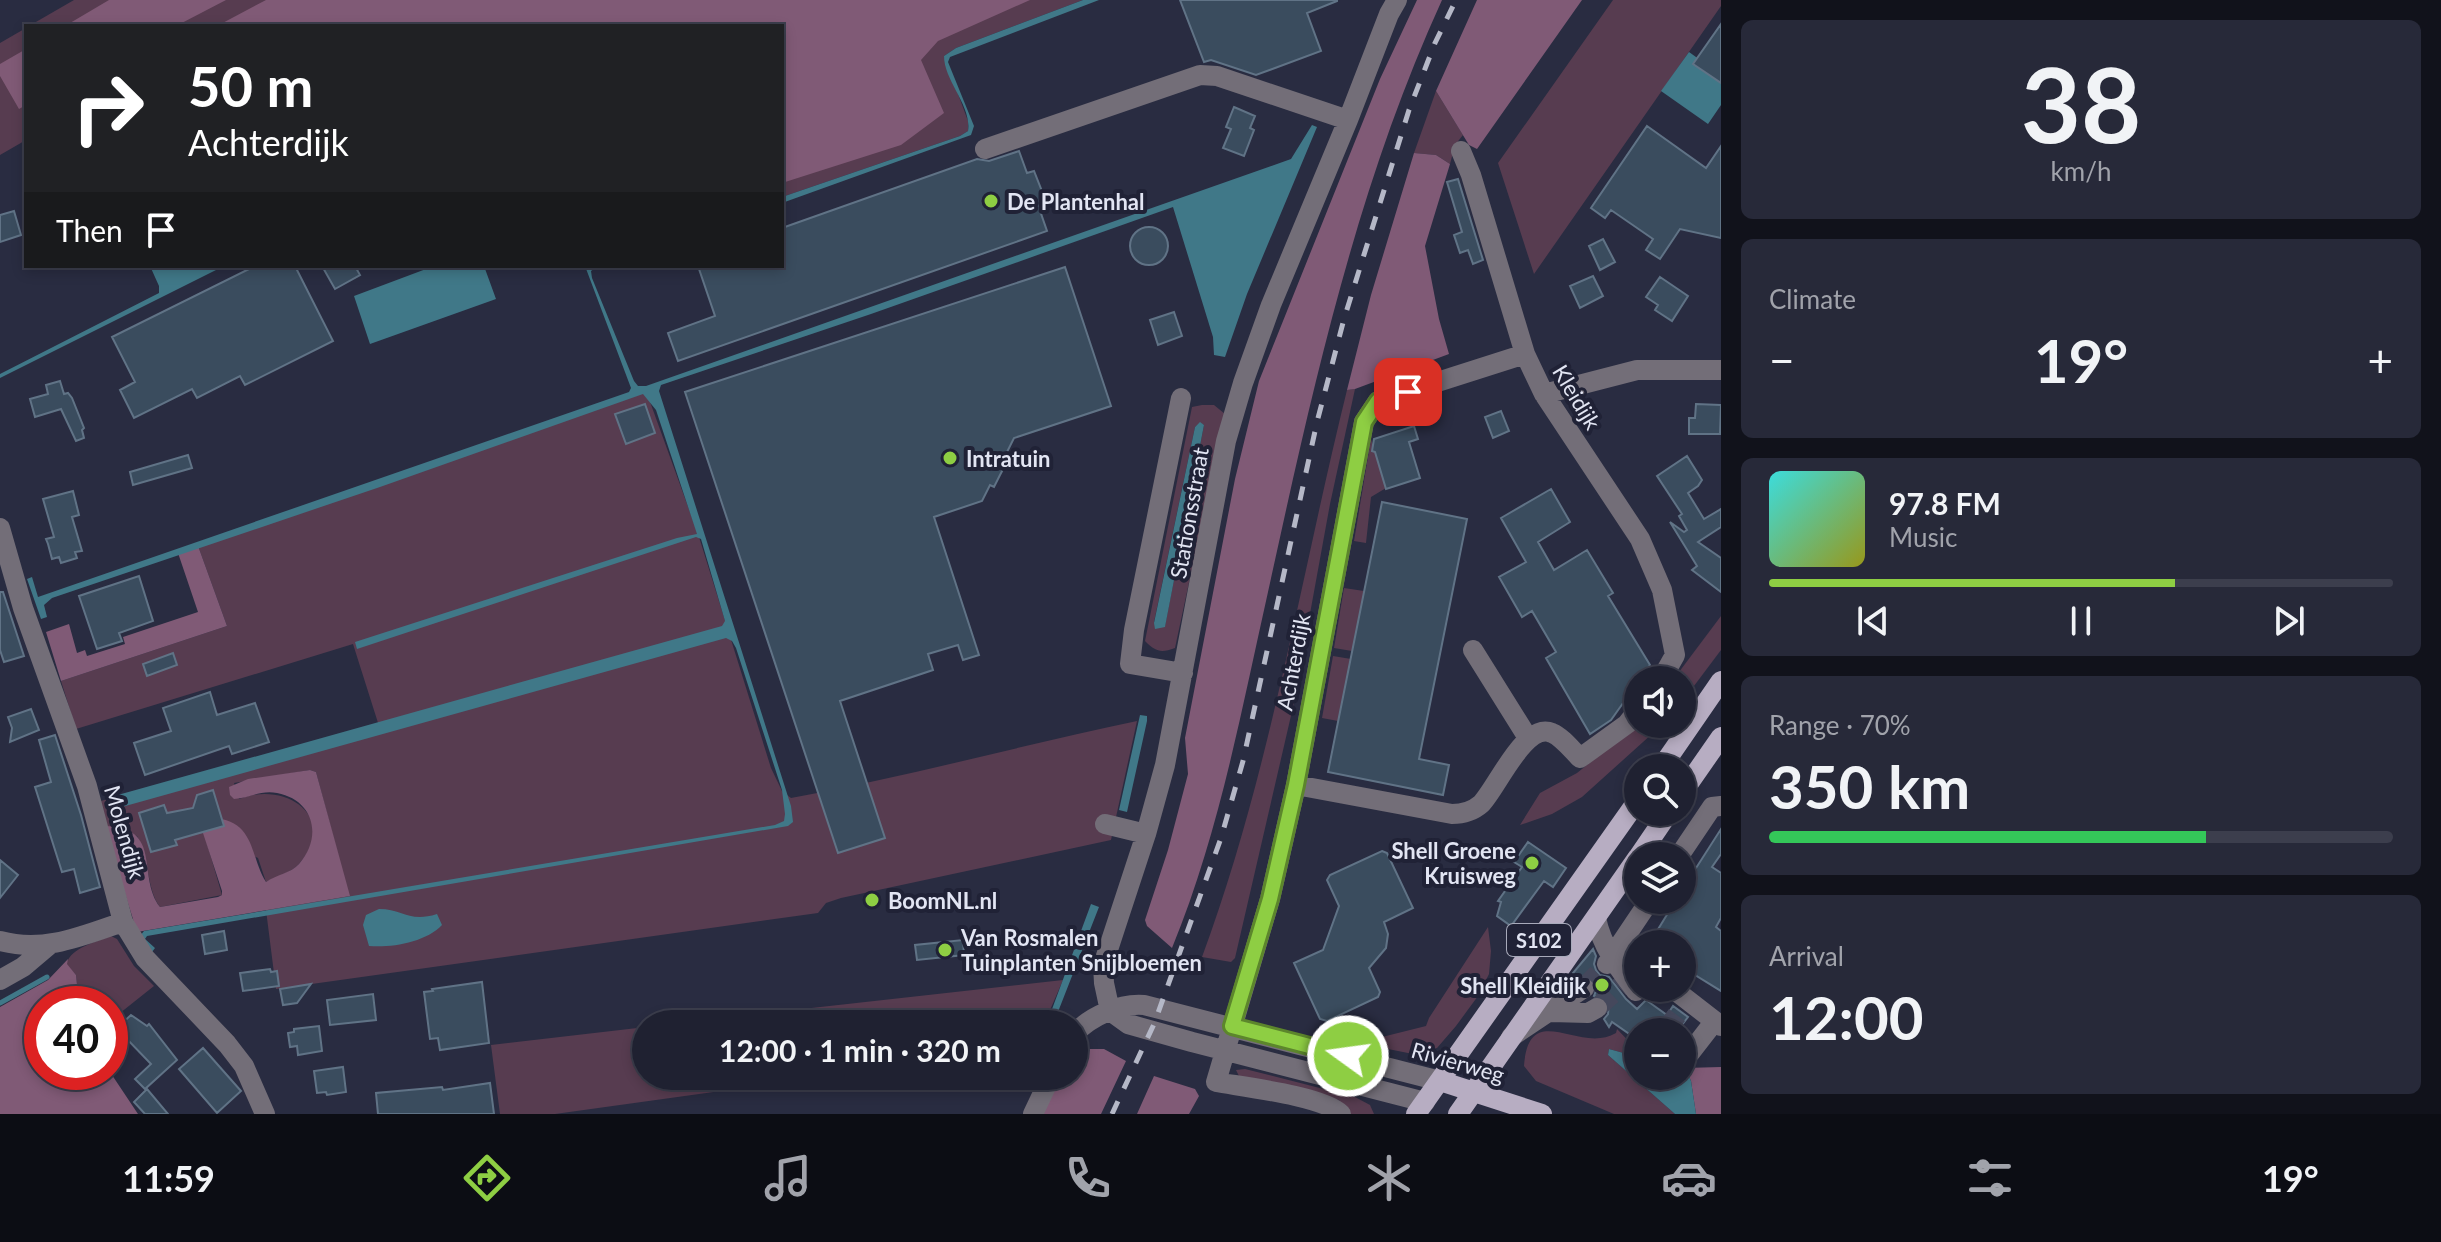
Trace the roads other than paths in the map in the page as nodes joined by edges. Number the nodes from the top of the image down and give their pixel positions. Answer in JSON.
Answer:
{"nodes":[{"id":1,"x":1397,"y":0,"type":"edge"},
{"id":2,"x":1348,"y":120,"type":"junction"},
{"id":3,"x":985,"y":149,"type":"dead end"},
{"id":4,"x":1461,"y":151,"type":"dead end"},
{"id":5,"x":1525,"y":354,"type":"junction"},
{"id":6,"x":1721,"y":370,"type":"edge"},
{"id":7,"x":1544,"y":394,"type":"junction"},
{"id":8,"x":1181,"y":398,"type":"dead end"},
{"id":9,"x":0,"y":528,"type":"edge"},
{"id":10,"x":1473,"y":650,"type":"dead end"},
{"id":11,"x":1669,"y":666,"type":"edge"},
{"id":12,"x":1183,"y":673,"type":"junction"},
{"id":13,"x":1721,"y":681,"type":"edge"},
{"id":14,"x":1624,"y":726,"type":"edge"},
{"id":15,"x":1721,"y":737,"type":"edge"},
{"id":16,"x":1528,"y":738,"type":"junction"},
{"id":17,"x":1671,"y":754,"type":"edge"},
{"id":18,"x":1696,"y":773,"type":"edge"},
{"id":19,"x":1296,"y":785,"type":"junction"},
{"id":20,"x":1721,"y":806,"type":"edge"},
{"id":21,"x":1624,"y":820,"type":"edge"},
{"id":22,"x":1105,"y":824,"type":"dead end"},
{"id":23,"x":1146,"y":834,"type":"junction"},
{"id":24,"x":1688,"y":842,"type":"edge"},
{"id":25,"x":1624,"y":877,"type":"edge"},
{"id":26,"x":1641,"y":914,"type":"edge"},
{"id":27,"x":1596,"y":918,"type":"junction"},
{"id":28,"x":123,"y":922,"type":"junction"},
{"id":29,"x":0,"y":941,"type":"edge"},
{"id":30,"x":49,"y":945,"type":"junction"},
{"id":31,"x":1609,"y":961,"type":"junction"},
{"id":32,"x":1624,"y":978,"type":"edge"},
{"id":33,"x":0,"y":980,"type":"edge"},
{"id":34,"x":1584,"y":988,"type":"tunnel mouth"},
{"id":35,"x":1685,"y":1002,"type":"edge"},
{"id":36,"x":1597,"y":1008,"type":"tunnel mouth"},
{"id":37,"x":1110,"y":1011,"type":"junction"},
{"id":38,"x":1551,"y":1012,"type":"junction"},
{"id":39,"x":1088,"y":1022,"type":"edge"},
{"id":40,"x":1718,"y":1024,"type":"edge"},
{"id":41,"x":1232,"y":1026,"type":"junction"},
{"id":42,"x":1511,"y":1037,"type":"junction"},
{"id":43,"x":1696,"y":1047,"type":"edge"},
{"id":44,"x":1225,"y":1052,"type":"junction"},
{"id":45,"x":1440,"y":1081,"type":"junction"},
{"id":46,"x":1044,"y":1090,"type":"edge"},
{"id":47,"x":1473,"y":1090,"type":"junction"},
{"id":48,"x":1421,"y":1108,"type":"edge"},
{"id":49,"x":265,"y":1114,"type":"edge"},
{"id":50,"x":1033,"y":1114,"type":"edge"},
{"id":51,"x":1341,"y":1114,"type":"edge"},
{"id":52,"x":1459,"y":1114,"type":"edge"},
{"id":53,"x":1542,"y":1114,"type":"edge"}],
"edges":[{"from":1,"to":2,"type":"street","name":"Stationsstraat"},
{"from":2,"to":3,"type":"street"},
{"from":2,"to":12,"type":"street","name":"Stationsstraat"},
{"from":4,"to":5,"type":"street","name":"Kleidijk"},
{"from":5,"to":7,"type":"street","name":"Kleidijk"},
{"from":5,"to":19,"type":"street","name":"Achterdijk"},
{"from":6,"to":7,"type":"street"},
{"from":7,"to":11,"type":"street","name":"Kleidijk"},
{"from":8,"to":12,"type":"street"},
{"from":9,"to":28,"type":"street","name":"Molendijk"},
{"from":10,"to":16,"type":"street"},
{"from":12,"to":23,"type":"street","name":"Stationsstraat"},
{"from":13,"to":17,"type":"main road"},
{"from":14,"to":16,"type":"street"},
{"from":15,"to":18,"type":"main road"},
{"from":16,"to":19,"type":"street"},
{"from":19,"to":41,"type":"street","name":"Achterdijk"},
{"from":20,"to":24,"type":"street"},
{"from":21,"to":45,"type":"main road","number":"S102"},
{"from":22,"to":23,"type":"street"},
{"from":23,"to":37,"type":"street","name":"Stationsstraat"},
{"from":25,"to":27,"type":"main road","number":"S102"},
{"from":26,"to":31,"type":"street"},
{"from":27,"to":31,"type":"street"},
{"from":27,"to":42,"type":"main road","number":"S102"},
{"from":28,"to":30,"type":"street"},
{"from":28,"to":49,"type":"street","name":"Molendijk"},
{"from":29,"to":30,"type":"street"},
{"from":30,"to":33,"type":"street"},
{"from":31,"to":32,"type":"street"},
{"from":34,"to":38,"type":"street"},
{"from":35,"to":40,"type":"street"},
{"from":36,"to":38,"type":"street"},
{"from":37,"to":39,"type":"street"},
{"from":37,"to":41,"type":"street","name":"Rivierweg"},
{"from":37,"to":44,"type":"street"},
{"from":38,"to":42,"type":"street"},
{"from":40,"to":43,"type":"street"},
{"from":41,"to":44,"type":"street","name":"Achterdijk"},
{"from":41,"to":45,"type":"street","name":"Rivierweg"},
{"from":42,"to":47,"type":"main road","number":"S102"},
{"from":44,"to":48,"type":"street"},
{"from":44,"to":51,"type":"street","name":"Achterdijk"},
{"from":45,"to":47,"type":"main road","name":"Rivierweg"},
{"from":45,"to":48,"type":"main road","number":"S102"},
{"from":46,"to":50,"type":"street"},
{"from":47,"to":52,"type":"main road","number":"S102"},
{"from":47,"to":53,"type":"main road","name":"Rivierweg"},
{"from":48,"to":52,"type":"main road"}]}
